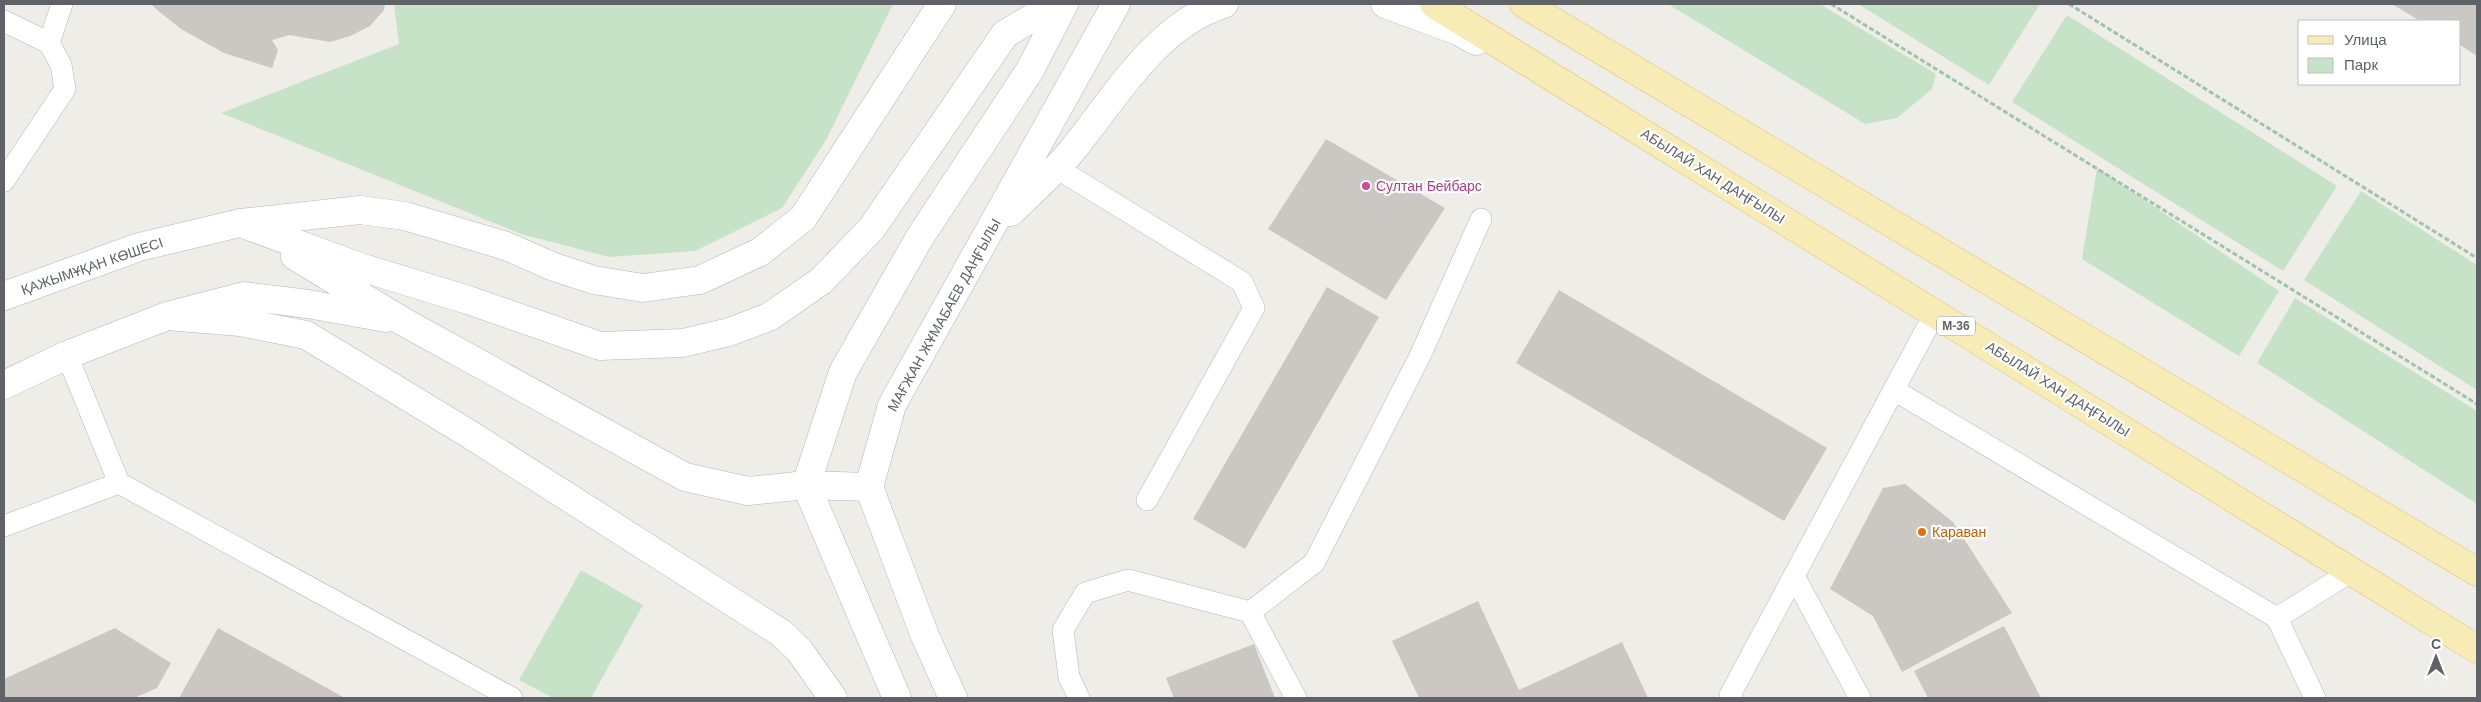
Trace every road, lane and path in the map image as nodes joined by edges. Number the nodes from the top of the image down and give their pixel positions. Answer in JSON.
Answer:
{"nodes":[{"id":1,"x":62,"y":4,"type":"edge"},
{"id":2,"x":942,"y":4,"type":"edge"},
{"id":3,"x":1056,"y":4,"type":"edge"},
{"id":4,"x":1064,"y":4,"type":"edge"},
{"id":5,"x":1116,"y":4,"type":"edge"},
{"id":6,"x":1224,"y":4,"type":"edge"},
{"id":7,"x":1385,"y":4,"type":"edge"},
{"id":8,"x":1434,"y":4,"type":"edge"},
{"id":9,"x":1524,"y":4,"type":"edge"},
{"id":10,"x":1830,"y":4,"type":"edge"},
{"id":11,"x":2070,"y":4,"type":"edge"},
{"id":12,"x":4,"y":21,"type":"edge"},
{"id":13,"x":49,"y":43,"type":"junction"},
{"id":14,"x":1583,"y":95,"type":"junction"},
{"id":15,"x":1056,"y":167,"type":"junction"},
{"id":16,"x":4,"y":181,"type":"edge"},
{"id":17,"x":1481,"y":219,"type":"dead end"},
{"id":18,"x":240,"y":223,"type":"junction"},
{"id":19,"x":986,"y":239,"type":"junction"},
{"id":20,"x":2477,"y":258,"type":"edge"},
{"id":21,"x":4,"y":296,"type":"edge"},
{"id":22,"x":1935,"y":313,"type":"junction"},
{"id":23,"x":167,"y":316,"type":"junction"},
{"id":24,"x":402,"y":321,"type":"junction"},
{"id":25,"x":67,"y":355,"type":"junction"},
{"id":26,"x":4,"y":384,"type":"edge"},
{"id":27,"x":1894,"y":390,"type":"junction"},
{"id":28,"x":2477,"y":404,"type":"edge"},
{"id":29,"x":119,"y":483,"type":"junction"},
{"id":30,"x":806,"y":485,"type":"junction"},
{"id":31,"x":869,"y":488,"type":"junction"},
{"id":32,"x":1147,"y":500,"type":"dead end"},
{"id":33,"x":4,"y":526,"type":"edge"},
{"id":34,"x":2352,"y":571,"type":"junction"},
{"id":35,"x":2477,"y":572,"type":"edge"},
{"id":36,"x":1794,"y":576,"type":"junction"},
{"id":37,"x":1250,"y":612,"type":"junction"},
{"id":38,"x":2277,"y":618,"type":"junction"},
{"id":39,"x":2477,"y":649,"type":"edge"},
{"id":40,"x":512,"y":698,"type":"edge"},
{"id":41,"x":833,"y":698,"type":"edge"},
{"id":42,"x":897,"y":698,"type":"edge"},
{"id":43,"x":953,"y":698,"type":"edge"},
{"id":44,"x":1079,"y":698,"type":"edge"},
{"id":45,"x":1296,"y":698,"type":"edge"},
{"id":46,"x":1732,"y":698,"type":"edge"},
{"id":47,"x":1860,"y":698,"type":"edge"},
{"id":48,"x":2314,"y":698,"type":"edge"}],
"edges":[{"from":1,"to":13,"type":"lane"},
{"from":2,"to":18,"type":"main road","name":"ҚАЖЫМҰҚАН КӨШЕСІ"},
{"from":3,"to":18,"type":"main road"},
{"from":4,"to":30,"type":"main road"},
{"from":5,"to":19,"type":"main road","name":"МАҒЖАН ЖҰМАБАЕВ ДАҢҒЫЛЫ"},
{"from":6,"to":15,"type":"main road"},
{"from":7,"to":14,"type":"main road"},
{"from":8,"to":14,"type":"main road","name":"АБЫЛАЙ ХАН ДАҢҒЫЛЫ","number":"M-36"},
{"from":9,"to":35,"type":"main road"},
{"from":10,"to":28,"type":"path"},
{"from":11,"to":20,"type":"path"},
{"from":12,"to":13,"type":"lane"},
{"from":13,"to":16,"type":"lane"},
{"from":14,"to":22,"type":"main road","name":"АБЫЛАЙ ХАН ДАҢҒЫЛЫ","number":"M-36"},
{"from":15,"to":19,"type":"main road"},
{"from":15,"to":32,"type":"lane"},
{"from":17,"to":37,"type":"lane"},
{"from":18,"to":21,"type":"main road","name":"ҚАЖЫМҰҚАН КӨШЕСІ"},
{"from":18,"to":24,"type":"main road"},
{"from":19,"to":31,"type":"main road","name":"МАҒЖАН ЖҰМАБАЕВ ДАҢҒЫЛЫ"},
{"from":22,"to":27,"type":"lane"},
{"from":22,"to":34,"type":"main road","name":"АБЫЛАЙ ХАН ДАҢҒЫЛЫ","number":"M-36"},
{"from":23,"to":24,"type":"main road"},
{"from":23,"to":25,"type":"main road"},
{"from":23,"to":41,"type":"main road"},
{"from":24,"to":30,"type":"main road"},
{"from":25,"to":26,"type":"main road"},
{"from":25,"to":29,"type":"lane"},
{"from":27,"to":36,"type":"lane"},
{"from":27,"to":38,"type":"lane"},
{"from":29,"to":33,"type":"lane"},
{"from":29,"to":40,"type":"lane"},
{"from":30,"to":31,"type":"main road"},
{"from":30,"to":42,"type":"main road"},
{"from":31,"to":43,"type":"main road"},
{"from":34,"to":38,"type":"lane"},
{"from":34,"to":39,"type":"main road","name":"АБЫЛАЙ ХАН ДАҢҒЫЛЫ","number":"M-36"},
{"from":36,"to":46,"type":"lane"},
{"from":36,"to":47,"type":"lane"},
{"from":37,"to":44,"type":"lane"},
{"from":37,"to":45,"type":"lane"},
{"from":38,"to":48,"type":"lane"}]}
